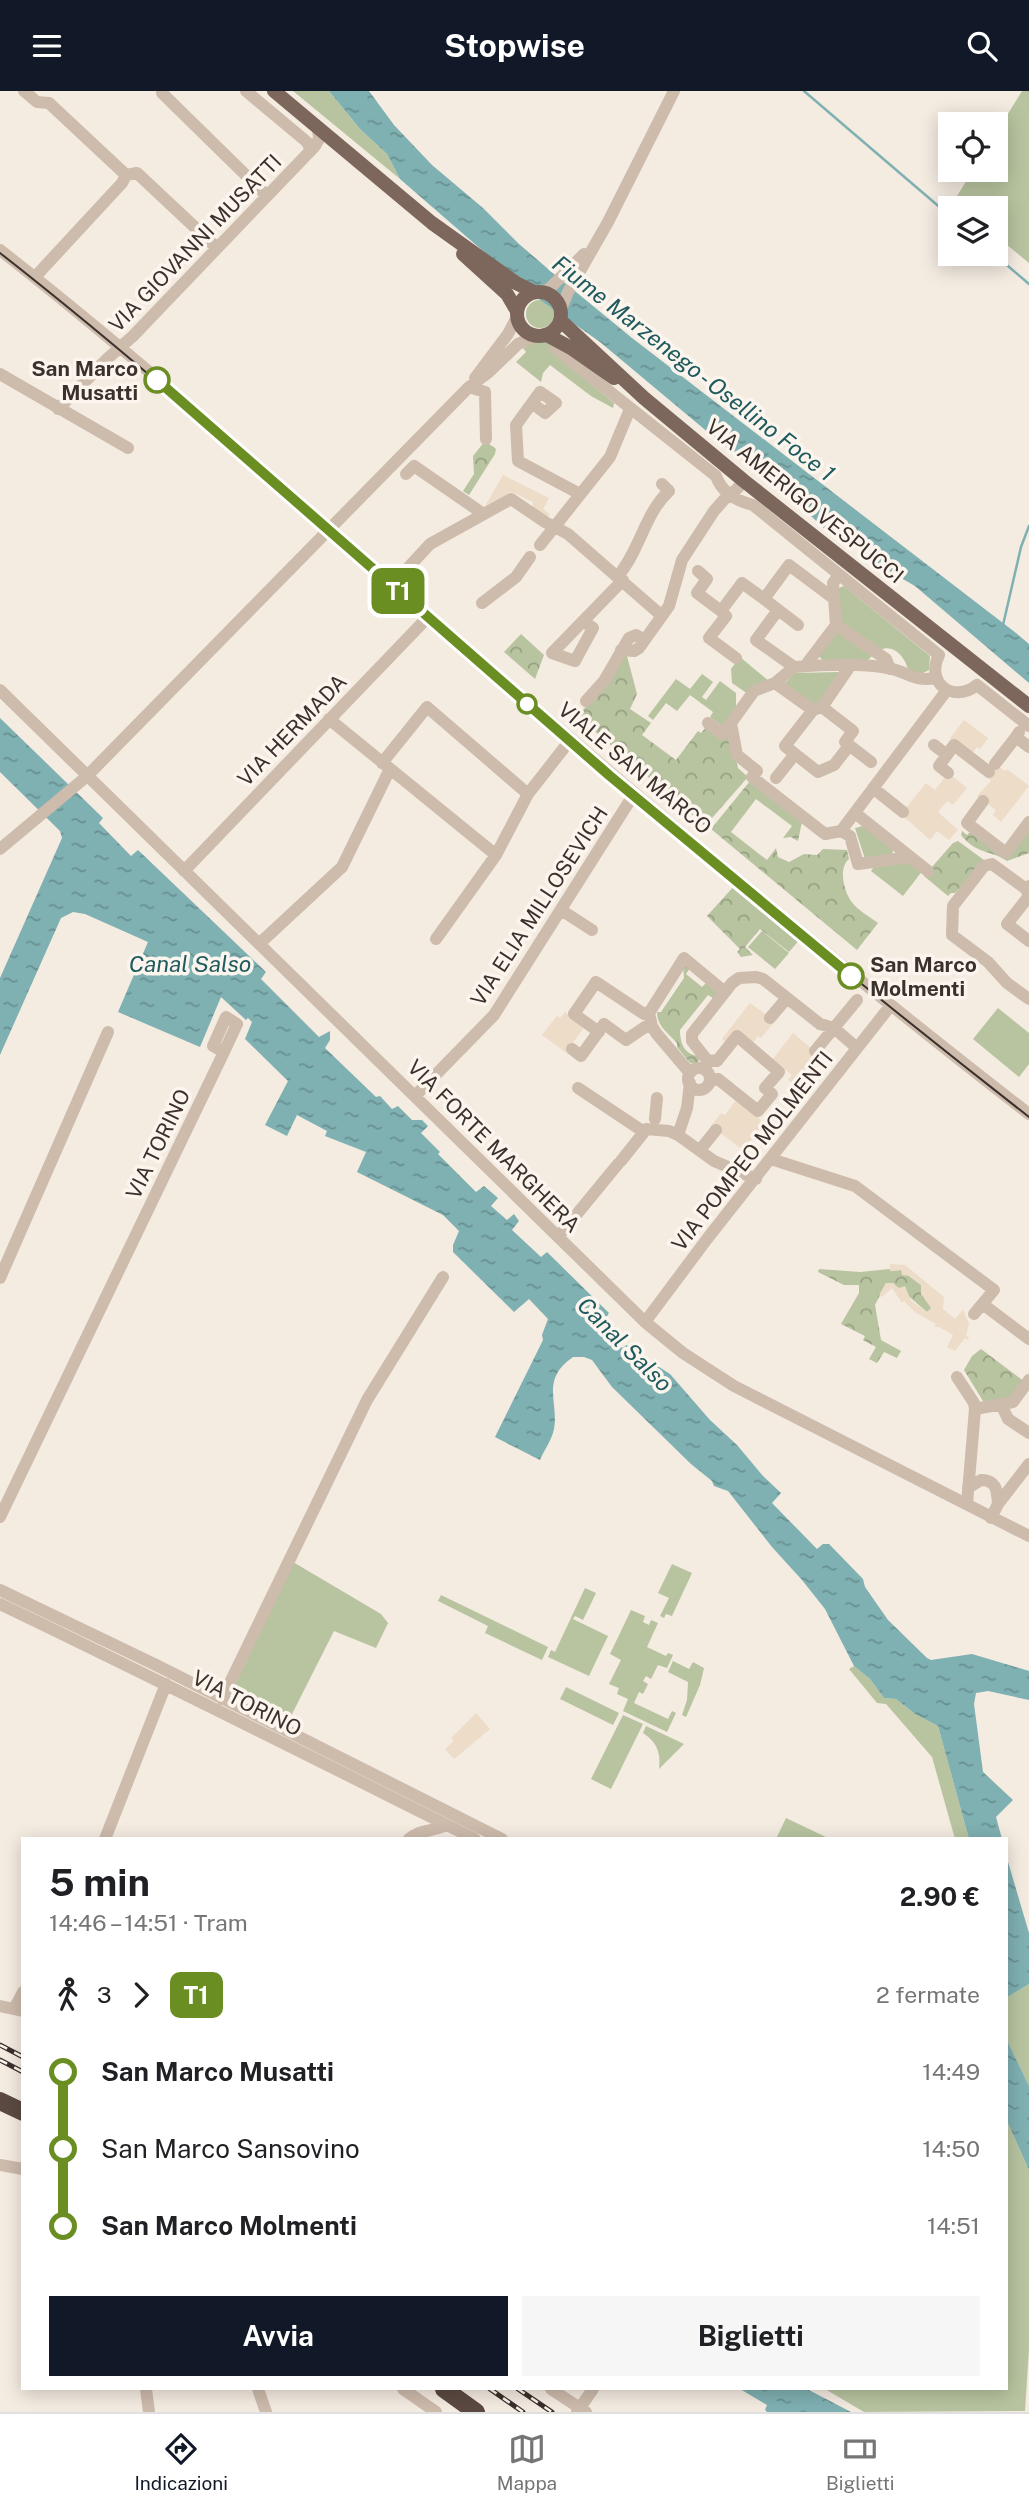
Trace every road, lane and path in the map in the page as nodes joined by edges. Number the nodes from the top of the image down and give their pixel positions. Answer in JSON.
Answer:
{"nodes":[{"id":1,"x":24,"y":91,"type":"edge"},
{"id":2,"x":246,"y":91,"type":"edge"},
{"id":3,"x":274,"y":91,"type":"edge"},
{"id":4,"x":674,"y":91,"type":"edge"},
{"id":5,"x":162,"y":93,"type":"dead end"},
{"id":6,"x":318,"y":128,"type":"junction"},
{"id":7,"x":311,"y":150,"type":"junction"},
{"id":8,"x":131,"y":174,"type":"junction"},
{"id":9,"x":267,"y":196,"type":"junction"},
{"id":10,"x":432,"y":223,"type":"junction"},
{"id":11,"x":217,"y":248,"type":"junction"},
{"id":12,"x":0,"y":250,"type":"edge"},
{"id":13,"x":575,"y":271,"type":"junction"},
{"id":14,"x":35,"y":277,"type":"junction"},
{"id":15,"x":533,"y":292,"type":"junction"},
{"id":16,"x":517,"y":314,"type":"junction"},
{"id":17,"x":561,"y":315,"type":"junction"},
{"id":18,"x":541,"y":336,"type":"junction"},
{"id":19,"x":121,"y":347,"type":"junction"},
{"id":20,"x":556,"y":349,"type":"dead end"},
{"id":21,"x":0,"y":374,"type":"edge"},
{"id":22,"x":469,"y":387,"type":"junction"},
{"id":23,"x":644,"y":398,"type":"junction"},
{"id":24,"x":532,"y":403,"type":"dead end"},
{"id":25,"x":58,"y":409,"type":"junction"},
{"id":26,"x":630,"y":409,"type":"junction"},
{"id":27,"x":486,"y":439,"type":"dead end"},
{"id":28,"x":128,"y":448,"type":"dead end"},
{"id":29,"x":406,"y":474,"type":"dead end"},
{"id":30,"x":744,"y":481,"type":"junction"},
{"id":31,"x":663,"y":484,"type":"dead end"},
{"id":32,"x":580,"y":494,"type":"junction"},
{"id":33,"x":729,"y":494,"type":"junction"},
{"id":34,"x":482,"y":513,"type":"junction"},
{"id":35,"x":330,"y":527,"type":"junction"},
{"id":36,"x":554,"y":527,"type":"junction"},
{"id":37,"x":540,"y":545,"type":"dead end"},
{"id":38,"x":816,"y":556,"type":"junction"},
{"id":39,"x":530,"y":557,"type":"dead end"},
{"id":40,"x":698,"y":571,"type":"dead end"},
{"id":41,"x":802,"y":575,"type":"junction"},
{"id":42,"x":839,"y":575,"type":"junction"},
{"id":43,"x":621,"y":578,"type":"junction"},
{"id":44,"x":393,"y":584,"type":"junction"},
{"id":45,"x":833,"y":598,"type":"junction"},
{"id":46,"x":764,"y":599,"type":"junction"},
{"id":47,"x":482,"y":603,"type":"dead end"},
{"id":48,"x":778,"y":610,"type":"junction"},
{"id":49,"x":721,"y":611,"type":"junction"},
{"id":50,"x":662,"y":615,"type":"junction"},
{"id":51,"x":429,"y":616,"type":"junction"},
{"id":52,"x":583,"y":621,"type":"dead end"},
{"id":53,"x":798,"y":625,"type":"dead end"},
{"id":54,"x":836,"y":625,"type":"junction"},
{"id":55,"x":736,"y":657,"type":"dead end"},
{"id":56,"x":799,"y":666,"type":"junction"},
{"id":57,"x":850,"y":666,"type":"junction"},
{"id":58,"x":890,"y":669,"type":"junction"},
{"id":59,"x":936,"y":678,"type":"junction"},
{"id":60,"x":775,"y":683,"type":"junction"},
{"id":61,"x":1006,"y":688,"type":"junction"},
{"id":62,"x":0,"y":690,"type":"edge"},
{"id":63,"x":947,"y":690,"type":"junction"},
{"id":64,"x":997,"y":701,"type":"junction"},
{"id":65,"x":586,"y":702,"type":"dead end"},
{"id":66,"x":1029,"y":706,"type":"edge"},
{"id":67,"x":817,"y":708,"type":"junction"},
{"id":68,"x":329,"y":719,"type":"junction"},
{"id":69,"x":708,"y":723,"type":"dead end"},
{"id":70,"x":731,"y":723,"type":"junction"},
{"id":71,"x":1027,"y":725,"type":"edge"},
{"id":72,"x":1016,"y":737,"type":"junction"},
{"id":73,"x":571,"y":739,"type":"junction"},
{"id":74,"x":847,"y":744,"type":"junction"},
{"id":75,"x":934,"y":745,"type":"dead end"},
{"id":76,"x":1029,"y":747,"type":"edge"},
{"id":77,"x":953,"y":748,"type":"junction"},
{"id":78,"x":795,"y":754,"type":"junction"},
{"id":79,"x":871,"y":762,"type":"dead end"},
{"id":80,"x":386,"y":766,"type":"junction"},
{"id":81,"x":948,"y":773,"type":"dead end"},
{"id":82,"x":776,"y":778,"type":"dead end"},
{"id":83,"x":82,"y":780,"type":"junction"},
{"id":84,"x":873,"y":789,"type":"junction"},
{"id":85,"x":634,"y":794,"type":"junction"},
{"id":86,"x":528,"y":795,"type":"junction"},
{"id":87,"x":984,"y":801,"type":"dead end"},
{"id":88,"x":903,"y":812,"type":"dead end"},
{"id":89,"x":855,"y":813,"type":"junction"},
{"id":90,"x":1029,"y":822,"type":"edge"},
{"id":91,"x":841,"y":831,"type":"junction"},
{"id":92,"x":0,"y":849,"type":"edge"},
{"id":93,"x":496,"y":855,"type":"junction"},
{"id":94,"x":910,"y":857,"type":"junction"},
{"id":95,"x":184,"y":871,"type":"junction"},
{"id":96,"x":928,"y":871,"type":"dead end"},
{"id":97,"x":1028,"y":887,"type":"edge"},
{"id":98,"x":561,"y":910,"type":"junction"},
{"id":99,"x":592,"y":930,"type":"dead end"},
{"id":100,"x":436,"y":939,"type":"dead end"},
{"id":101,"x":1029,"y":941,"type":"edge"},
{"id":102,"x":259,"y":944,"type":"junction"},
{"id":103,"x":725,"y":992,"type":"junction"},
{"id":104,"x":788,"y":998,"type":"junction"},
{"id":105,"x":1029,"y":999,"type":"edge"},
{"id":106,"x":857,"y":1000,"type":"dead end"},
{"id":107,"x":891,"y":1005,"type":"junction"},
{"id":108,"x":771,"y":1018,"type":"dead end"},
{"id":109,"x":650,"y":1020,"type":"junction"},
{"id":110,"x":601,"y":1028,"type":"junction"},
{"id":111,"x":834,"y":1028,"type":"junction"},
{"id":112,"x":108,"y":1032,"type":"dead end"},
{"id":113,"x":857,"y":1048,"type":"junction"},
{"id":114,"x":815,"y":1051,"type":"dead end"},
{"id":115,"x":224,"y":1052,"type":"dead end"},
{"id":116,"x":577,"y":1052,"type":"dead end"},
{"id":117,"x":707,"y":1075,"type":"junction"},
{"id":118,"x":690,"y":1078,"type":"junction"},
{"id":119,"x":578,"y":1088,"type":"dead end"},
{"id":120,"x":415,"y":1096,"type":"junction"},
{"id":121,"x":657,"y":1098,"type":"dead end"},
{"id":122,"x":687,"y":1108,"type":"junction"},
{"id":123,"x":1029,"y":1114,"type":"edge"},
{"id":124,"x":655,"y":1119,"type":"dead end"},
{"id":125,"x":716,"y":1130,"type":"dead end"},
{"id":126,"x":644,"y":1132,"type":"junction"},
{"id":127,"x":678,"y":1135,"type":"junction"},
{"id":128,"x":700,"y":1150,"type":"junction"},
{"id":129,"x":771,"y":1159,"type":"junction"},
{"id":130,"x":756,"y":1179,"type":"junction"},
{"id":131,"x":558,"y":1237,"type":"junction"},
{"id":132,"x":443,"y":1277,"type":"dead end"},
{"id":133,"x":0,"y":1278,"type":"edge"},
{"id":134,"x":645,"y":1322,"type":"junction"},
{"id":135,"x":1029,"y":1339,"type":"edge"},
{"id":136,"x":957,"y":1377,"type":"dead end"},
{"id":137,"x":1029,"y":1380,"type":"edge"},
{"id":138,"x":1001,"y":1405,"type":"junction"},
{"id":139,"x":975,"y":1409,"type":"junction"},
{"id":140,"x":1029,"y":1433,"type":"edge"},
{"id":141,"x":1029,"y":1464,"type":"edge"},
{"id":142,"x":968,"y":1488,"type":"junction"},
{"id":143,"x":967,"y":1504,"type":"junction"},
{"id":144,"x":998,"y":1504,"type":"junction"},
{"id":145,"x":0,"y":1517,"type":"edge"},
{"id":146,"x":991,"y":1518,"type":"junction"},
{"id":147,"x":1029,"y":1536,"type":"edge"},
{"id":148,"x":0,"y":1590,"type":"edge"},
{"id":149,"x":0,"y":1604,"type":"edge"},
{"id":150,"x":166,"y":1684,"type":"junction"},
{"id":151,"x":222,"y":1699,"type":"junction"},
{"id":152,"x":415,"y":1810,"type":"junction"},
{"id":153,"x":446,"y":1825,"type":"junction"},
{"id":154,"x":106,"y":1837,"type":"edge"},
{"id":155,"x":411,"y":1837,"type":"edge"},
{"id":156,"x":412,"y":1837,"type":"edge"},
{"id":157,"x":471,"y":1837,"type":"edge"},
{"id":158,"x":498,"y":1837,"type":"edge"},
{"id":159,"x":0,"y":2006,"type":"edge"},
{"id":160,"x":18,"y":2010,"type":"edge"},
{"id":161,"x":0,"y":2101,"type":"edge"},
{"id":162,"x":21,"y":2111,"type":"edge"},
{"id":163,"x":0,"y":2114,"type":"edge"},
{"id":164,"x":21,"y":2124,"type":"edge"},
{"id":165,"x":0,"y":2165,"type":"edge"},
{"id":166,"x":21,"y":2169,"type":"edge"},
{"id":167,"x":146,"y":2390,"type":"edge"},
{"id":168,"x":404,"y":2390,"type":"edge"},
{"id":169,"x":428,"y":2390,"type":"edge"},
{"id":170,"x":445,"y":2390,"type":"edge"},
{"id":171,"x":458,"y":2390,"type":"edge"},
{"id":172,"x":553,"y":2390,"type":"edge"},
{"id":173,"x":592,"y":2390,"type":"edge"},
{"id":174,"x":259,"y":2393,"type":"edge"},
{"id":175,"x":149,"y":2412,"type":"edge"},
{"id":176,"x":266,"y":2412,"type":"edge"},
{"id":177,"x":436,"y":2412,"type":"edge"},
{"id":178,"x":458,"y":2412,"type":"edge"},
{"id":179,"x":476,"y":2412,"type":"edge"},
{"id":180,"x":485,"y":2412,"type":"edge"},
{"id":181,"x":578,"y":2412,"type":"edge"},
{"id":182,"x":586,"y":2412,"type":"edge"}],
"edges":[{"from":1,"to":8,"type":"street"},
{"from":2,"to":7,"type":"street"},
{"from":3,"to":6,"type":"main road"},
{"from":4,"to":13,"type":"street"},
{"from":5,"to":9,"type":"street"},
{"from":6,"to":7,"type":"street","name":"VIA GIOVANNI MUSATTI"},
{"from":6,"to":10,"type":"main road"},
{"from":7,"to":9,"type":"street","name":"VIA GIOVANNI MUSATTI"},
{"from":8,"to":11,"type":"street"},
{"from":8,"to":14,"type":"street"},
{"from":9,"to":11,"type":"street","name":"VIA GIOVANNI MUSATTI"},
{"from":10,"to":15,"type":"main road"},
{"from":10,"to":16,"type":"main road"},
{"from":11,"to":19,"type":"street","name":"VIA GIOVANNI MUSATTI"},
{"from":12,"to":14,"type":"street","name":"VIALE SAN MARCO"},
{"from":13,"to":15,"type":"street"},
{"from":13,"to":17,"type":"street"},
{"from":14,"to":19,"type":"street","name":"VIALE SAN MARCO"},
{"from":15,"to":16,"type":"main road"},
{"from":15,"to":17,"type":"main road"},
{"from":16,"to":18,"type":"main road"},
{"from":16,"to":22,"type":"street"},
{"from":17,"to":18,"type":"main road"},
{"from":17,"to":23,"type":"main road","name":"VIA AMERIGO VESPUCCI"},
{"from":18,"to":22,"type":"street"},
{"from":18,"to":23,"type":"main road"},
{"from":19,"to":25,"type":"street","name":"VIA GIOVANNI MUSATTI"},
{"from":19,"to":35,"type":"street","name":"VIALE SAN MARCO"},
{"from":20,"to":26,"type":"street"},
{"from":21,"to":25,"type":"street"},
{"from":22,"to":27,"type":"street"},
{"from":22,"to":35,"type":"street"},
{"from":23,"to":30,"type":"main road","name":"VIA AMERIGO VESPUCCI"},
{"from":24,"to":32,"type":"street"},
{"from":25,"to":28,"type":"street"},
{"from":26,"to":32,"type":"street"},
{"from":26,"to":33,"type":"street"},
{"from":29,"to":34,"type":"street"},
{"from":30,"to":33,"type":"street"},
{"from":30,"to":61,"type":"main road","name":"VIA AMERIGO VESPUCCI"},
{"from":31,"to":43,"type":"street"},
{"from":32,"to":36,"type":"street"},
{"from":33,"to":38,"type":"street"},
{"from":33,"to":50,"type":"street"},
{"from":34,"to":36,"type":"street"},
{"from":34,"to":44,"type":"street"},
{"from":35,"to":44,"type":"street","name":"VIALE SAN MARCO"},
{"from":35,"to":83,"type":"street"},
{"from":36,"to":37,"type":"street"},
{"from":36,"to":43,"type":"street"},
{"from":38,"to":41,"type":"street"},
{"from":38,"to":42,"type":"street"},
{"from":39,"to":47,"type":"street"},
{"from":40,"to":49,"type":"street"},
{"from":41,"to":45,"type":"street"},
{"from":41,"to":46,"type":"street"},
{"from":42,"to":45,"type":"street"},
{"from":42,"to":59,"type":"street"},
{"from":43,"to":50,"type":"street"},
{"from":43,"to":52,"type":"street"},
{"from":44,"to":51,"type":"street","name":"VIALE SAN MARCO"},
{"from":45,"to":54,"type":"street"},
{"from":46,"to":48,"type":"street"},
{"from":46,"to":49,"type":"street"},
{"from":48,"to":53,"type":"street"},
{"from":48,"to":56,"type":"street"},
{"from":49,"to":55,"type":"street"},
{"from":50,"to":65,"type":"street"},
{"from":51,"to":68,"type":"street","name":"VIA HERMADA"},
{"from":51,"to":73,"type":"street","name":"VIALE SAN MARCO"},
{"from":54,"to":56,"type":"street"},
{"from":54,"to":58,"type":"street"},
{"from":56,"to":57,"type":"street"},
{"from":56,"to":60,"type":"street"},
{"from":57,"to":58,"type":"street"},
{"from":57,"to":67,"type":"street"},
{"from":58,"to":59,"type":"street"},
{"from":59,"to":63,"type":"street"},
{"from":60,"to":67,"type":"street"},
{"from":60,"to":70,"type":"street"},
{"from":61,"to":64,"type":"street"},
{"from":61,"to":66,"type":"main road","name":"VIA AMERIGO VESPUCCI"},
{"from":62,"to":83,"type":"street","name":"VIA FORTE MARGHERA"},
{"from":63,"to":64,"type":"street"},
{"from":63,"to":84,"type":"street"},
{"from":64,"to":71,"type":"street"},
{"from":67,"to":74,"type":"street"},
{"from":67,"to":78,"type":"street"},
{"from":68,"to":80,"type":"street"},
{"from":68,"to":95,"type":"street","name":"VIA HERMADA"},
{"from":69,"to":70,"type":"street"},
{"from":70,"to":91,"type":"street"},
{"from":71,"to":72,"type":"street"},
{"from":72,"to":76,"type":"street"},
{"from":72,"to":77,"type":"street"},
{"from":73,"to":85,"type":"street","name":"VIALE SAN MARCO"},
{"from":73,"to":86,"type":"street"},
{"from":74,"to":78,"type":"street"},
{"from":74,"to":79,"type":"street"},
{"from":75,"to":77,"type":"street"},
{"from":77,"to":81,"type":"street"},
{"from":78,"to":82,"type":"street"},
{"from":80,"to":86,"type":"street"},
{"from":80,"to":93,"type":"street"},
{"from":80,"to":102,"type":"street"},
{"from":83,"to":92,"type":"street"},
{"from":83,"to":95,"type":"street","name":"VIA FORTE MARGHERA"},
{"from":84,"to":88,"type":"street"},
{"from":84,"to":89,"type":"street"},
{"from":85,"to":98,"type":"street","name":"VIA ELIA MILLOSEVICH"},
{"from":85,"to":107,"type":"street","name":"VIALE SAN MARCO"},
{"from":86,"to":93,"type":"street"},
{"from":87,"to":90,"type":"street"},
{"from":89,"to":91,"type":"street"},
{"from":89,"to":94,"type":"street"},
{"from":91,"to":94,"type":"street"},
{"from":93,"to":100,"type":"street"},
{"from":94,"to":96,"type":"street"},
{"from":95,"to":102,"type":"street","name":"VIA FORTE MARGHERA"},
{"from":97,"to":101,"type":"street"},
{"from":97,"to":105,"type":"street"},
{"from":98,"to":99,"type":"street"},
{"from":98,"to":120,"type":"street","name":"VIA ELIA MILLOSEVICH"},
{"from":102,"to":120,"type":"street","name":"VIA FORTE MARGHERA"},
{"from":103,"to":104,"type":"street"},
{"from":103,"to":109,"type":"street"},
{"from":103,"to":117,"type":"street"},
{"from":104,"to":108,"type":"street"},
{"from":104,"to":111,"type":"street"},
{"from":106,"to":111,"type":"street"},
{"from":107,"to":113,"type":"street","name":"VIA POMPEO MOLMENTI"},
{"from":107,"to":123,"type":"street","name":"VIALE SAN MARCO"},
{"from":109,"to":110,"type":"street"},
{"from":109,"to":110,"type":"street"},
{"from":109,"to":118,"type":"street"},
{"from":110,"to":116,"type":"street"},
{"from":111,"to":113,"type":"street"},
{"from":111,"to":114,"type":"street"},
{"from":112,"to":133,"type":"street"},
{"from":113,"to":129,"type":"street","name":"VIA POMPEO MOLMENTI"},
{"from":115,"to":145,"type":"street","name":"VIA TORINO"},
{"from":117,"to":117,"type":"street"},
{"from":117,"to":118,"type":"street"},
{"from":117,"to":118,"type":"street"},
{"from":117,"to":122,"type":"street"},
{"from":118,"to":122,"type":"street"},
{"from":119,"to":126,"type":"street"},
{"from":120,"to":131,"type":"street","name":"VIA FORTE MARGHERA"},
{"from":121,"to":124,"type":"street"},
{"from":122,"to":127,"type":"street"},
{"from":125,"to":128,"type":"street"},
{"from":126,"to":127,"type":"street"},
{"from":126,"to":131,"type":"street"},
{"from":127,"to":128,"type":"street"},
{"from":128,"to":130,"type":"street"},
{"from":129,"to":130,"type":"street","name":"VIA POMPEO MOLMENTI"},
{"from":129,"to":135,"type":"street"},
{"from":130,"to":134,"type":"street","name":"VIA POMPEO MOLMENTI"},
{"from":131,"to":134,"type":"street","name":"VIA FORTE MARGHERA"},
{"from":132,"to":151,"type":"street","name":"VIA TORINO"},
{"from":134,"to":143,"type":"street","name":"VIA FORTE MARGHERA"},
{"from":136,"to":139,"type":"street"},
{"from":137,"to":138,"type":"street"},
{"from":138,"to":139,"type":"street"},
{"from":138,"to":140,"type":"street"},
{"from":139,"to":142,"type":"street"},
{"from":141,"to":144,"type":"street"},
{"from":142,"to":143,"type":"street"},
{"from":142,"to":144,"type":"street"},
{"from":143,"to":146,"type":"street","name":"VIA FORTE MARGHERA"},
{"from":144,"to":146,"type":"street"},
{"from":146,"to":147,"type":"street","name":"VIA FORTE MARGHERA"},
{"from":148,"to":151,"type":"street","name":"VIA TORINO"},
{"from":149,"to":150,"type":"street","name":"VIA TORINO"},
{"from":150,"to":152,"type":"street","name":"VIA TORINO"},
{"from":150,"to":154,"type":"street"},
{"from":151,"to":158,"type":"street","name":"VIA TORINO"},
{"from":152,"to":153,"type":"street","name":"VIA TORINO"},
{"from":152,"to":155,"type":"street"},
{"from":153,"to":156,"type":"street"},
{"from":153,"to":157,"type":"street","name":"VIA TORINO"},
{"from":159,"to":160,"type":"street"},
{"from":161,"to":162,"type":"highway"},
{"from":163,"to":164,"type":"highway"},
{"from":165,"to":166,"type":"street"},
{"from":167,"to":175,"type":"street"},
{"from":168,"to":177,"type":"street"},
{"from":169,"to":178,"type":"highway"},
{"from":170,"to":179,"type":"highway"},
{"from":171,"to":180,"type":"highway"},
{"from":172,"to":182,"type":"street"},
{"from":173,"to":181,"type":"street"},
{"from":174,"to":176,"type":"street"}]}
